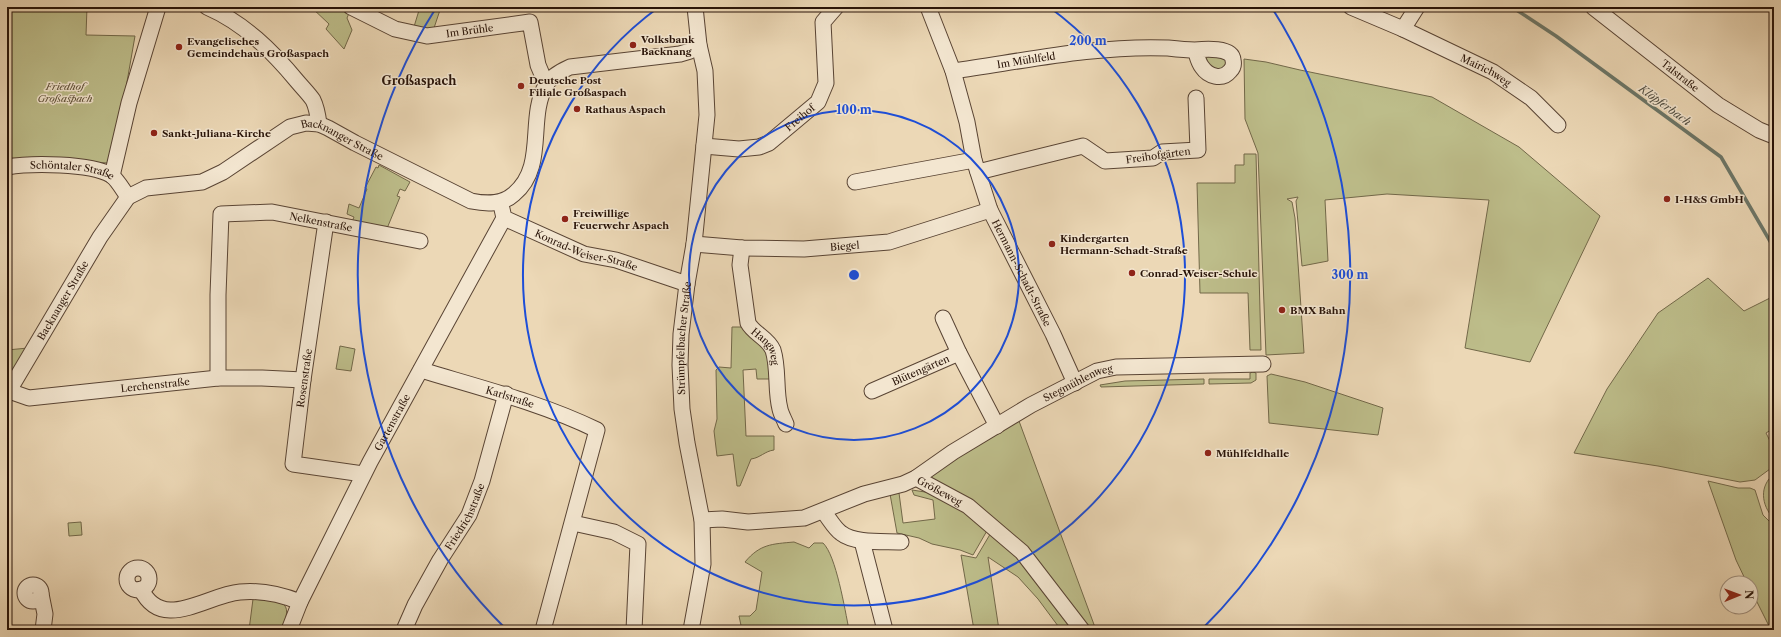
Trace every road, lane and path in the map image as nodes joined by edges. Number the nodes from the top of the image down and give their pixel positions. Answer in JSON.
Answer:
{"nodes":[{"id":1,"x":158,"y":7,"type":"edge"},
{"id":2,"x":207,"y":7,"type":"edge"},
{"id":3,"x":351,"y":7,"type":"edge"},
{"id":4,"x":695,"y":7,"type":"edge"},
{"id":5,"x":836,"y":7,"type":"edge"},
{"id":6,"x":928,"y":7,"type":"edge"},
{"id":7,"x":1351,"y":7,"type":"edge"},
{"id":8,"x":1417,"y":7,"type":"edge"},
{"id":9,"x":1593,"y":7,"type":"edge"},
{"id":10,"x":1403,"y":29,"type":"junction"},
{"id":11,"x":699,"y":46,"type":"junction"},
{"id":12,"x":1195,"y":50,"type":"dead end"},
{"id":13,"x":953,"y":71,"type":"junction"},
{"id":14,"x":546,"y":84,"type":"junction"},
{"id":15,"x":1196,"y":98,"type":"dead end"},
{"id":16,"x":319,"y":124,"type":"junction"},
{"id":17,"x":1558,"y":125,"type":"dead end"},
{"id":18,"x":1774,"y":136,"type":"edge"},
{"id":19,"x":704,"y":146,"type":"junction"},
{"id":20,"x":7,"y":166,"type":"edge"},
{"id":21,"x":976,"y":166,"type":"junction"},
{"id":22,"x":112,"y":176,"type":"junction"},
{"id":23,"x":855,"y":182,"type":"dead end"},
{"id":24,"x":128,"y":197,"type":"junction"},
{"id":25,"x":500,"y":202,"type":"junction"},
{"id":26,"x":990,"y":210,"type":"junction"},
{"id":27,"x":504,"y":218,"type":"junction"},
{"id":28,"x":326,"y":222,"type":"junction"},
{"id":29,"x":420,"y":241,"type":"dead end"},
{"id":30,"x":694,"y":244,"type":"junction"},
{"id":31,"x":742,"y":248,"type":"junction"},
{"id":32,"x":687,"y":284,"type":"junction"},
{"id":33,"x":943,"y":318,"type":"dead end"},
{"id":34,"x":960,"y":353,"type":"junction"},
{"id":35,"x":1264,"y":364,"type":"dead end"},
{"id":36,"x":421,"y":370,"type":"junction"},
{"id":37,"x":218,"y":378,"type":"junction"},
{"id":38,"x":303,"y":380,"type":"junction"},
{"id":39,"x":1075,"y":383,"type":"junction"},
{"id":40,"x":872,"y":391,"type":"dead end"},
{"id":41,"x":8,"y":393,"type":"edge"},
{"id":42,"x":506,"y":394,"type":"junction"},
{"id":43,"x":786,"y":424,"type":"dead end"},
{"id":44,"x":997,"y":426,"type":"junction"},
{"id":45,"x":363,"y":474,"type":"junction"},
{"id":46,"x":916,"y":478,"type":"junction"},
{"id":47,"x":823,"y":511,"type":"junction"},
{"id":48,"x":702,"y":520,"type":"junction"},
{"id":49,"x":573,"y":523,"type":"junction"},
{"id":50,"x":862,"y":541,"type":"junction"},
{"id":51,"x":901,"y":542,"type":"dead end"},
{"id":52,"x":141,"y":589,"type":"dead end"},
{"id":53,"x":41,"y":594,"type":"dead end"},
{"id":54,"x":300,"y":602,"type":"junction"},
{"id":55,"x":43,"y":630,"type":"edge"},
{"id":56,"x":289,"y":630,"type":"edge"},
{"id":57,"x":404,"y":630,"type":"edge"},
{"id":58,"x":543,"y":630,"type":"edge"},
{"id":59,"x":634,"y":630,"type":"edge"},
{"id":60,"x":691,"y":630,"type":"edge"},
{"id":61,"x":885,"y":630,"type":"edge"},
{"id":62,"x":1082,"y":630,"type":"edge"}],
"edges":[{"from":1,"to":22,"type":"street"},
{"from":2,"to":16,"type":"street"},
{"from":3,"to":14,"type":"street","name":"Im Brühle"},
{"from":4,"to":11,"type":"street","name":"Strümpfelbacher Straße"},
{"from":5,"to":19,"type":"street","name":"Freihof"},
{"from":6,"to":13,"type":"street","name":"Hermann-Schadt-Straße"},
{"from":7,"to":10,"type":"street","name":"Mairichweg"},
{"from":8,"to":10,"type":"street"},
{"from":9,"to":18,"type":"street","name":"Talstraße"},
{"from":10,"to":17,"type":"street","name":"Mairichweg"},
{"from":11,"to":14,"type":"street"},
{"from":11,"to":19,"type":"street","name":"Strümpfelbacher Straße"},
{"from":12,"to":13,"type":"street","name":"Im Mühlfeld"},
{"from":13,"to":21,"type":"street","name":"Hermann-Schadt-Straße"},
{"from":14,"to":25,"type":"street","name":"Backnanger Straße"},
{"from":15,"to":21,"type":"street","name":"Freihofgärten"},
{"from":16,"to":24,"type":"street","name":"Backnanger Straße"},
{"from":16,"to":25,"type":"street","name":"Backnanger Straße"},
{"from":19,"to":30,"type":"street","name":"Strümpfelbacher Straße"},
{"from":20,"to":22,"type":"street","name":"Schöntaler Straße"},
{"from":21,"to":23,"type":"street"},
{"from":21,"to":26,"type":"street","name":"Hermann-Schadt-Straße"},
{"from":22,"to":24,"type":"street","name":"Schöntaler Straße"},
{"from":24,"to":41,"type":"street","name":"Backnanger Straße"},
{"from":25,"to":27,"type":"street"},
{"from":26,"to":31,"type":"street","name":"Biegel"},
{"from":26,"to":39,"type":"street","name":"Hermann-Schadt-Straße"},
{"from":27,"to":32,"type":"street","name":"Konrad-Weiser-Straße"},
{"from":27,"to":36,"type":"street","name":"Gartenstraße"},
{"from":28,"to":29,"type":"street","name":"Nelkenstraße"},
{"from":28,"to":37,"type":"street","name":"Nelkenstraße"},
{"from":28,"to":38,"type":"street","name":"Rosenstraße"},
{"from":30,"to":31,"type":"street","name":"Biegel"},
{"from":30,"to":32,"type":"street","name":"Strümpfelbacher Straße"},
{"from":31,"to":43,"type":"street","name":"Hangweg"},
{"from":32,"to":48,"type":"street","name":"Strümpfelbacher Straße"},
{"from":33,"to":34,"type":"street"},
{"from":34,"to":40,"type":"street","name":"Blütengärten"},
{"from":34,"to":44,"type":"street","name":"Blütengärten"},
{"from":35,"to":39,"type":"street","name":"Stegmühlenweg"},
{"from":36,"to":42,"type":"street","name":"Karlstraße"},
{"from":36,"to":45,"type":"street","name":"Gartenstraße"},
{"from":37,"to":38,"type":"street","name":"Lerchenstraße"},
{"from":37,"to":41,"type":"street","name":"Lerchenstraße"},
{"from":38,"to":45,"type":"street","name":"Rosenstraße"},
{"from":39,"to":44,"type":"street","name":"Stegmühlenweg"},
{"from":42,"to":49,"type":"street","name":"Karlstraße"},
{"from":42,"to":57,"type":"street","name":"Friedrichstraße"},
{"from":44,"to":46,"type":"street","name":"Stegmühlenweg"},
{"from":45,"to":54,"type":"street","name":"Gartenstraße"},
{"from":46,"to":47,"type":"street","name":"Größeweg"},
{"from":46,"to":62,"type":"street","name":"Größeweg"},
{"from":47,"to":48,"type":"street","name":"Größeweg"},
{"from":47,"to":50,"type":"street"},
{"from":48,"to":60,"type":"street","name":"Strümpfelbacher Straße"},
{"from":49,"to":58,"type":"street"},
{"from":49,"to":59,"type":"street"},
{"from":50,"to":51,"type":"street"},
{"from":50,"to":61,"type":"street"},
{"from":52,"to":54,"type":"street"},
{"from":53,"to":55,"type":"street"},
{"from":54,"to":56,"type":"street","name":"Gartenstraße"}]}
